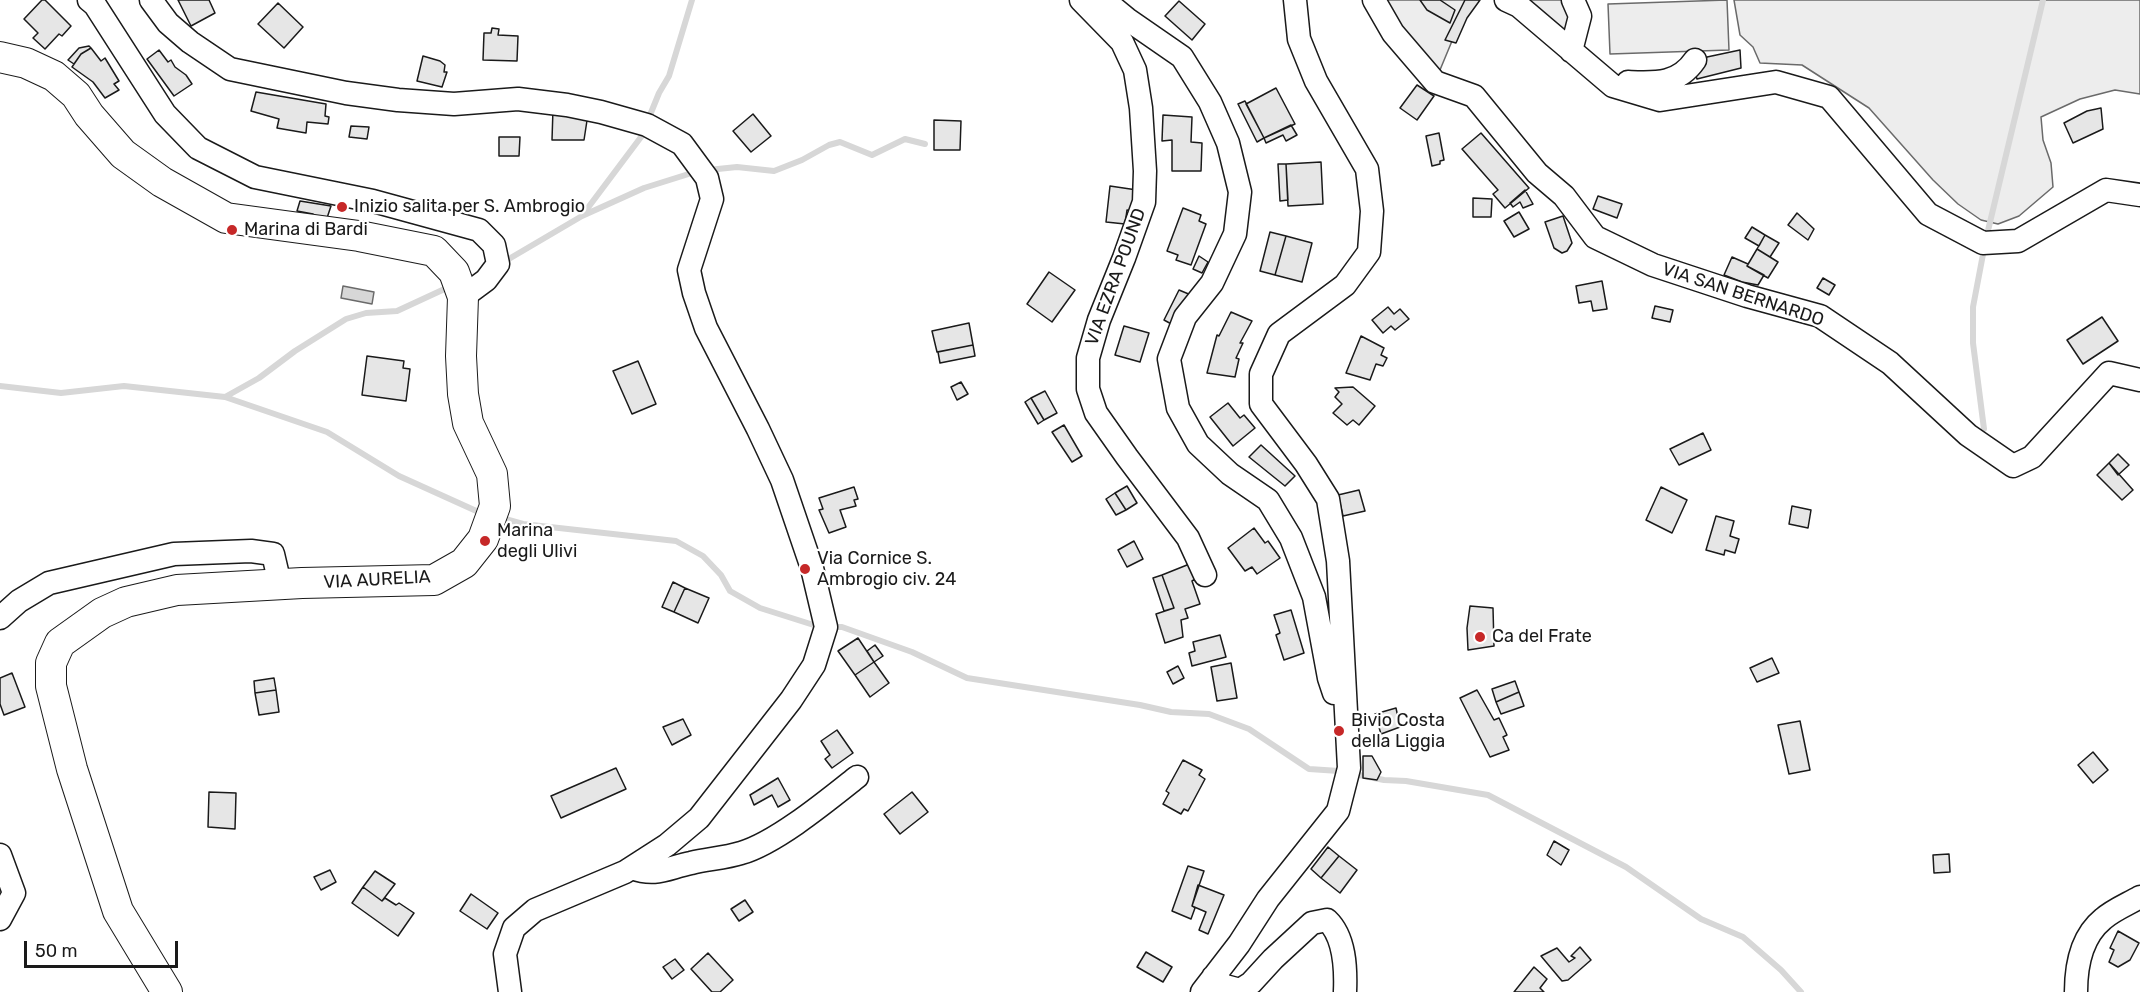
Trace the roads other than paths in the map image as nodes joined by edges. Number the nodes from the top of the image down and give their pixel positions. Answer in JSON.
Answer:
{"nodes":[{"id":1,"x":90,"y":0,"type":"edge"},
{"id":2,"x":151,"y":0,"type":"edge"},
{"id":3,"x":1081,"y":0,"type":"edge"},
{"id":4,"x":1104,"y":0,"type":"edge"},
{"id":5,"x":1295,"y":0,"type":"edge"},
{"id":6,"x":1374,"y":0,"type":"edge"},
{"id":7,"x":1506,"y":0,"type":"edge"},
{"id":8,"x":1573,"y":0,"type":"edge"},
{"id":9,"x":1571,"y":51,"type":"junction"},
{"id":10,"x":0,"y":57,"type":"edge"},
{"id":11,"x":1695,"y":60,"type":"dead end"},
{"id":12,"x":1600,"y":75,"type":"junction"},
{"id":13,"x":2140,"y":195,"type":"edge"},
{"id":14,"x":458,"y":285,"type":"junction"},
{"id":15,"x":2140,"y":380,"type":"edge"},
{"id":16,"x":1205,"y":575,"type":"dead end"},
{"id":17,"x":280,"y":584,"type":"junction"},
{"id":18,"x":0,"y":618,"type":"edge"},
{"id":19,"x":1346,"y":725,"type":"junction"},
{"id":20,"x":857,"y":777,"type":"dead end"},
{"id":21,"x":0,"y":855,"type":"edge"},
{"id":22,"x":632,"y":868,"type":"junction"},
{"id":23,"x":2140,"y":897,"type":"edge"},
{"id":24,"x":0,"y":919,"type":"edge"},
{"id":25,"x":1207,"y":985,"type":"edge"},
{"id":26,"x":167,"y":992,"type":"edge"},
{"id":27,"x":510,"y":992,"type":"edge"},
{"id":28,"x":1346,"y":992,"type":"edge"},
{"id":29,"x":2076,"y":992,"type":"edge"}],
"edges":[{"from":1,"to":14,"type":"street"},
{"from":2,"to":22,"type":"street"},
{"from":3,"to":16,"type":"street","name":"VIA EZRA POUND"},
{"from":4,"to":19,"type":"street"},
{"from":5,"to":19,"type":"street"},
{"from":6,"to":15,"type":"street","name":"VIA SAN BERNARDO"},
{"from":7,"to":9,"type":"street"},
{"from":8,"to":9,"type":"street"},
{"from":9,"to":12,"type":"street"},
{"from":10,"to":14,"type":"main road"},
{"from":11,"to":12,"type":"street"},
{"from":12,"to":13,"type":"street"},
{"from":14,"to":17,"type":"main road","name":"VIA AURELIA"},
{"from":17,"to":18,"type":"street"},
{"from":17,"to":26,"type":"main road","name":"VIA AURELIA"},
{"from":19,"to":25,"type":"street"},
{"from":20,"to":22,"type":"street"},
{"from":21,"to":24,"type":"street"},
{"from":22,"to":27,"type":"street"},
{"from":23,"to":29,"type":"street"},
{"from":25,"to":28,"type":"street"}]}
